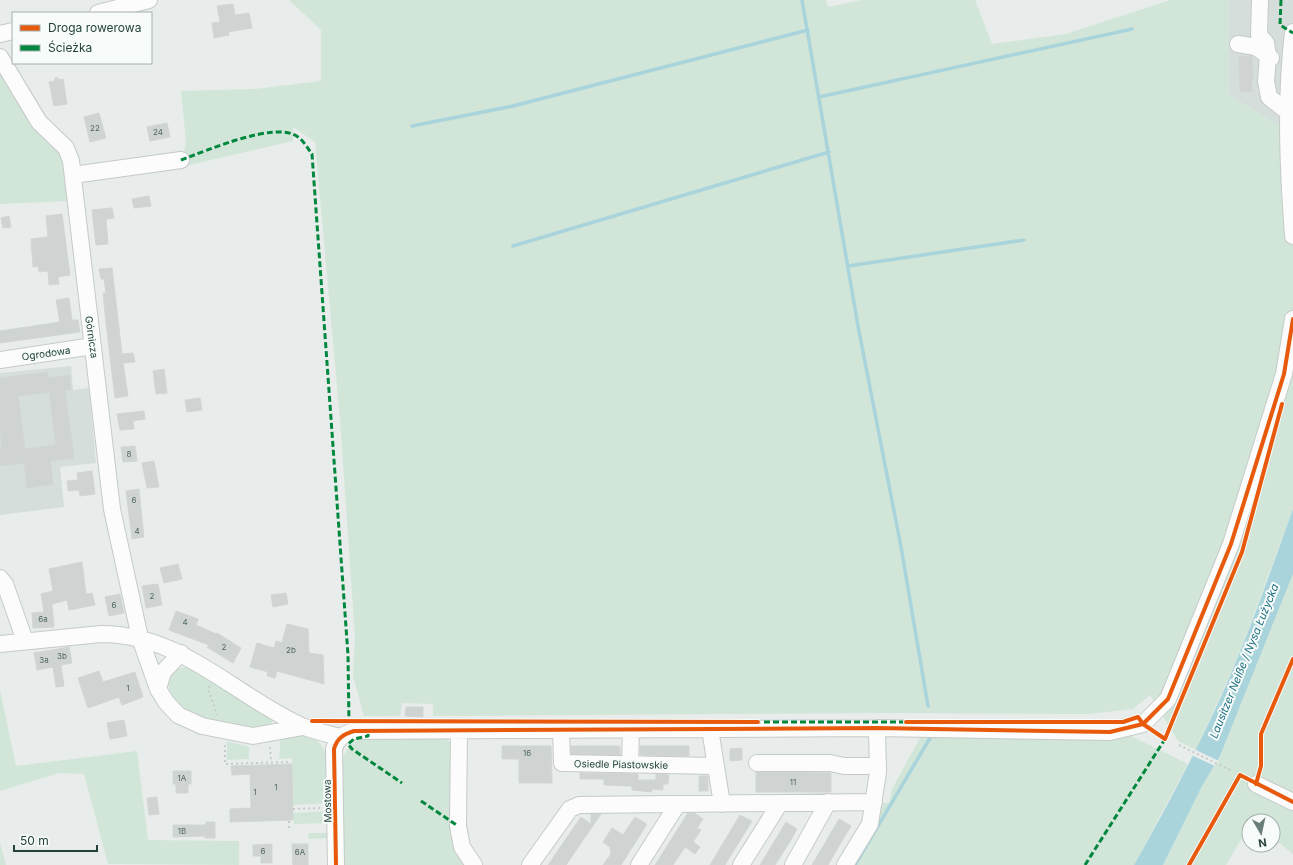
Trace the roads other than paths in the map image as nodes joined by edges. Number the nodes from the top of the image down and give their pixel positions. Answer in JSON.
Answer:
{"nodes":[{"id":1,"x":149,"y":0,"type":"edge"},
{"id":2,"x":1260,"y":0,"type":"edge"},
{"id":3,"x":102,"y":12,"type":"edge"},
{"id":4,"x":12,"y":31,"type":"edge"},
{"id":5,"x":1293,"y":32,"type":"edge"},
{"id":6,"x":0,"y":34,"type":"edge"},
{"id":7,"x":1238,"y":44,"type":"dead end"},
{"id":8,"x":1268,"y":56,"type":"junction"},
{"id":9,"x":0,"y":57,"type":"edge"},
{"id":10,"x":1290,"y":64,"type":"junction"},
{"id":11,"x":1289,"y":113,"type":"junction"},
{"id":12,"x":181,"y":160,"type":"dead end"},
{"id":13,"x":73,"y":175,"type":"junction"},
{"id":14,"x":1293,"y":236,"type":"edge"},
{"id":15,"x":1293,"y":319,"type":"edge"},
{"id":16,"x":93,"y":346,"type":"junction"},
{"id":17,"x":0,"y":360,"type":"edge"},
{"id":18,"x":0,"y":578,"type":"edge"},
{"id":19,"x":140,"y":638,"type":"junction"},
{"id":20,"x":25,"y":641,"type":"junction"},
{"id":21,"x":0,"y":644,"type":"edge"},
{"id":22,"x":181,"y":653,"type":"junction"},
{"id":23,"x":158,"y":689,"type":"junction"},
{"id":24,"x":303,"y":727,"type":"junction"},
{"id":25,"x":877,"y":728,"type":"junction"},
{"id":26,"x":561,"y":729,"type":"junction"},
{"id":27,"x":710,"y":729,"type":"junction"},
{"id":28,"x":459,"y":730,"type":"junction"},
{"id":29,"x":631,"y":730,"type":"junction"},
{"id":30,"x":340,"y":737,"type":"junction"},
{"id":31,"x":757,"y":763,"type":"dead end"},
{"id":32,"x":630,"y":764,"type":"junction"},
{"id":33,"x":715,"y":766,"type":"junction"},
{"id":34,"x":878,"y":766,"type":"junction"},
{"id":35,"x":1256,"y":784,"type":"dead end"},
{"id":36,"x":828,"y":802,"type":"junction"},
{"id":37,"x":874,"y":802,"type":"junction"},
{"id":38,"x":1293,"y":802,"type":"edge"},
{"id":39,"x":780,"y":803,"type":"junction"},
{"id":40,"x":722,"y":804,"type":"junction"},
{"id":41,"x":677,"y":805,"type":"junction"},
{"id":42,"x":336,"y":865,"type":"edge"},
{"id":43,"x":474,"y":865,"type":"edge"},
{"id":44,"x":530,"y":865,"type":"edge"},
{"id":45,"x":639,"y":865,"type":"edge"},
{"id":46,"x":741,"y":865,"type":"edge"},
{"id":47,"x":793,"y":865,"type":"edge"},
{"id":48,"x":845,"y":865,"type":"edge"}],
"edges":[{"from":1,"to":3,"type":"street"},
{"from":2,"to":8,"type":"street"},
{"from":4,"to":6,"type":"street"},
{"from":5,"to":10,"type":"street"},
{"from":7,"to":8,"type":"street"},
{"from":8,"to":10,"type":"street"},
{"from":8,"to":11,"type":"street"},
{"from":9,"to":13,"type":"street","name":"Górnicza"},
{"from":10,"to":11,"type":"street"},
{"from":11,"to":14,"type":"street"},
{"from":12,"to":13,"type":"street"},
{"from":13,"to":16,"type":"street","name":"Górnicza"},
{"from":15,"to":25,"type":"street"},
{"from":16,"to":17,"type":"street","name":"Ogrodowa"},
{"from":16,"to":19,"type":"street","name":"Górnicza"},
{"from":18,"to":20,"type":"street"},
{"from":19,"to":20,"type":"street"},
{"from":19,"to":22,"type":"street"},
{"from":19,"to":23,"type":"street","name":"Górnicza"},
{"from":20,"to":21,"type":"street"},
{"from":22,"to":23,"type":"street"},
{"from":22,"to":24,"type":"street"},
{"from":23,"to":24,"type":"street","name":"Górnicza"},
{"from":24,"to":30,"type":"street"},
{"from":25,"to":27,"type":"street"},
{"from":25,"to":34,"type":"street"},
{"from":26,"to":28,"type":"street"},
{"from":26,"to":29,"type":"street"},
{"from":26,"to":32,"type":"street","name":"Osiedle Piastowskie"},
{"from":27,"to":29,"type":"street"},
{"from":27,"to":33,"type":"street"},
{"from":28,"to":30,"type":"street"},
{"from":28,"to":43,"type":"street"},
{"from":29,"to":32,"type":"street"},
{"from":30,"to":42,"type":"street","name":"Mostowa"},
{"from":31,"to":34,"type":"street"},
{"from":32,"to":33,"type":"street","name":"Osiedle Piastowskie"},
{"from":33,"to":40,"type":"street"},
{"from":34,"to":37,"type":"street"},
{"from":35,"to":38,"type":"street"},
{"from":36,"to":37,"type":"street"},
{"from":36,"to":39,"type":"street"},
{"from":36,"to":47,"type":"street"},
{"from":37,"to":48,"type":"street"},
{"from":39,"to":40,"type":"street"},
{"from":39,"to":46,"type":"street"},
{"from":40,"to":41,"type":"street"},
{"from":41,"to":44,"type":"street"},
{"from":41,"to":45,"type":"street"}]}
